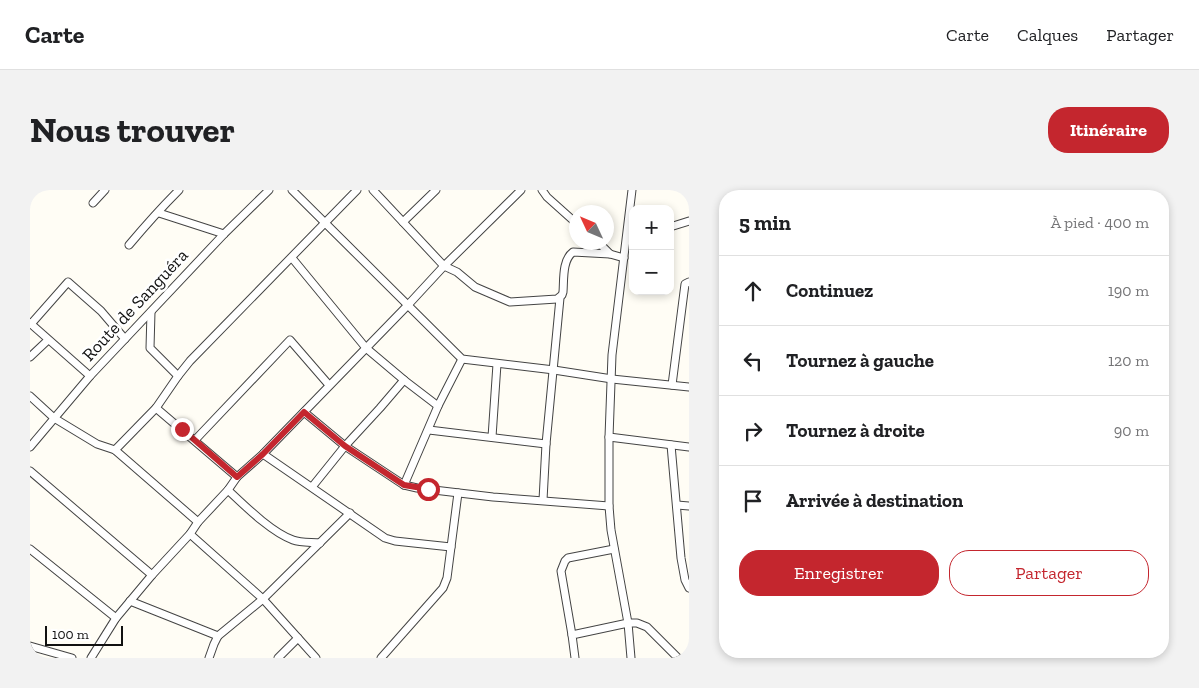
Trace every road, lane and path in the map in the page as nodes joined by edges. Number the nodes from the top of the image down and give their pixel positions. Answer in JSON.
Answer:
{"nodes":[{"id":1,"x":105,"y":190,"type":"edge"},
{"id":2,"x":180,"y":190,"type":"edge"},
{"id":3,"x":269,"y":190,"type":"edge"},
{"id":4,"x":292,"y":190,"type":"edge"},
{"id":5,"x":357,"y":190,"type":"edge"},
{"id":6,"x":373,"y":190,"type":"edge"},
{"id":7,"x":436,"y":190,"type":"edge"},
{"id":8,"x":522,"y":190,"type":"edge"},
{"id":9,"x":542,"y":190,"type":"edge"},
{"id":10,"x":632,"y":190,"type":"edge"},
{"id":11,"x":93,"y":203,"type":"dead end"},
{"id":12,"x":631,"y":205,"type":"edge"},
{"id":13,"x":159,"y":212,"type":"junction"},
{"id":14,"x":569,"y":217,"type":"edge"},
{"id":15,"x":689,"y":221,"type":"edge"},
{"id":16,"x":325,"y":222,"type":"junction"},
{"id":17,"x":404,"y":222,"type":"junction"},
{"id":18,"x":674,"y":226,"type":"edge"},
{"id":19,"x":224,"y":234,"type":"junction"},
{"id":20,"x":629,"y":239,"type":"edge"},
{"id":21,"x":129,"y":246,"type":"dead end"},
{"id":22,"x":606,"y":250,"type":"edge"},
{"id":23,"x":610,"y":254,"type":"junction"},
{"id":24,"x":292,"y":258,"type":"junction"},
{"id":25,"x":624,"y":258,"type":"junction"},
{"id":26,"x":444,"y":266,"type":"junction"},
{"id":27,"x":689,"y":282,"type":"edge"},
{"id":28,"x":560,"y":298,"type":"junction"},
{"id":29,"x":407,"y":306,"type":"junction"},
{"id":30,"x":151,"y":312,"type":"junction"},
{"id":31,"x":30,"y":323,"type":"edge"},
{"id":32,"x":125,"y":339,"type":"junction"},
{"id":33,"x":48,"y":340,"type":"junction"},
{"id":34,"x":366,"y":348,"type":"junction"},
{"id":35,"x":30,"y":357,"type":"edge"},
{"id":36,"x":462,"y":359,"type":"junction"},
{"id":37,"x":497,"y":364,"type":"junction"},
{"id":38,"x":554,"y":370,"type":"junction"},
{"id":39,"x":90,"y":376,"type":"junction"},
{"id":40,"x":178,"y":376,"type":"junction"},
{"id":41,"x":612,"y":379,"type":"junction"},
{"id":42,"x":404,"y":380,"type":"junction"},
{"id":43,"x":672,"y":385,"type":"junction"},
{"id":44,"x":329,"y":386,"type":"junction"},
{"id":45,"x":689,"y":387,"type":"edge"},
{"id":46,"x":30,"y":396,"type":"edge"},
{"id":47,"x":438,"y":406,"type":"junction"},
{"id":48,"x":156,"y":408,"type":"junction"},
{"id":49,"x":304,"y":412,"type":"junction"},
{"id":50,"x":54,"y":418,"type":"junction"},
{"id":51,"x":428,"y":430,"type":"junction"},
{"id":52,"x":492,"y":437,"type":"junction"},
{"id":53,"x":609,"y":437,"type":"junction"},
{"id":54,"x":194,"y":440,"type":"junction"},
{"id":55,"x":546,"y":444,"type":"junction"},
{"id":56,"x":671,"y":445,"type":"junction"},
{"id":57,"x":345,"y":446,"type":"junction"},
{"id":58,"x":30,"y":447,"type":"edge"},
{"id":59,"x":689,"y":447,"type":"edge"},
{"id":60,"x":115,"y":450,"type":"junction"},
{"id":61,"x":263,"y":454,"type":"junction"},
{"id":62,"x":30,"y":471,"type":"edge"},
{"id":63,"x":237,"y":477,"type":"junction"},
{"id":64,"x":404,"y":485,"type":"junction"},
{"id":65,"x":312,"y":487,"type":"junction"},
{"id":66,"x":228,"y":490,"type":"junction"},
{"id":67,"x":458,"y":493,"type":"junction"},
{"id":68,"x":543,"y":500,"type":"junction"},
{"id":69,"x":677,"y":505,"type":"junction"},
{"id":70,"x":609,"y":506,"type":"junction"},
{"id":71,"x":689,"y":506,"type":"edge"},
{"id":72,"x":350,"y":513,"type":"junction"},
{"id":73,"x":198,"y":522,"type":"junction"},
{"id":74,"x":190,"y":534,"type":"junction"},
{"id":75,"x":320,"y":543,"type":"junction"},
{"id":76,"x":451,"y":547,"type":"junction"},
{"id":77,"x":30,"y":549,"type":"edge"},
{"id":78,"x":614,"y":549,"type":"junction"},
{"id":79,"x":681,"y":558,"type":"junction"},
{"id":80,"x":689,"y":559,"type":"edge"},
{"id":81,"x":152,"y":575,"type":"junction"},
{"id":82,"x":689,"y":588,"type":"edge"},
{"id":83,"x":263,"y":599,"type":"junction"},
{"id":84,"x":130,"y":601,"type":"junction"},
{"id":85,"x":116,"y":618,"type":"junction"},
{"id":86,"x":628,"y":623,"type":"junction"},
{"id":87,"x":572,"y":635,"type":"junction"},
{"id":88,"x":218,"y":636,"type":"junction"},
{"id":89,"x":298,"y":638,"type":"junction"},
{"id":90,"x":30,"y":646,"type":"edge"},
{"id":91,"x":72,"y":658,"type":"edge"},
{"id":92,"x":91,"y":658,"type":"edge"},
{"id":93,"x":209,"y":658,"type":"edge"},
{"id":94,"x":278,"y":658,"type":"edge"},
{"id":95,"x":316,"y":658,"type":"edge"},
{"id":96,"x":381,"y":658,"type":"edge"},
{"id":97,"x":575,"y":658,"type":"edge"},
{"id":98,"x":631,"y":658,"type":"edge"},
{"id":99,"x":678,"y":658,"type":"edge"}],
"edges":[{"from":1,"to":11,"type":"street"},
{"from":2,"to":13,"type":"street"},
{"from":3,"to":19,"type":"street","name":"Route de Sanguéra"},
{"from":4,"to":16,"type":"street"},
{"from":5,"to":16,"type":"street"},
{"from":6,"to":17,"type":"street"},
{"from":7,"to":17,"type":"street"},
{"from":8,"to":26,"type":"street"},
{"from":9,"to":14,"type":"street"},
{"from":10,"to":12,"type":"street"},
{"from":13,"to":19,"type":"street"},
{"from":13,"to":21,"type":"street"},
{"from":15,"to":18,"type":"street"},
{"from":16,"to":24,"type":"street"},
{"from":16,"to":29,"type":"street"},
{"from":17,"to":26,"type":"street"},
{"from":19,"to":30,"type":"street","name":"Route de Sanguéra"},
{"from":20,"to":25,"type":"street"},
{"from":22,"to":23,"type":"street"},
{"from":23,"to":25,"type":"street"},
{"from":23,"to":28,"type":"street"},
{"from":24,"to":34,"type":"street"},
{"from":24,"to":40,"type":"street"},
{"from":25,"to":41,"type":"street"},
{"from":26,"to":28,"type":"street"},
{"from":26,"to":29,"type":"street"},
{"from":27,"to":43,"type":"street"},
{"from":28,"to":38,"type":"street"},
{"from":29,"to":34,"type":"street"},
{"from":29,"to":36,"type":"street"},
{"from":30,"to":32,"type":"street","name":"Route de Sanguéra"},
{"from":30,"to":40,"type":"street"},
{"from":31,"to":32,"type":"street"},
{"from":31,"to":33,"type":"street"},
{"from":32,"to":39,"type":"street","name":"Route de Sanguéra"},
{"from":33,"to":35,"type":"street"},
{"from":33,"to":39,"type":"street"},
{"from":34,"to":42,"type":"street"},
{"from":34,"to":44,"type":"street"},
{"from":36,"to":37,"type":"street"},
{"from":36,"to":47,"type":"street"},
{"from":37,"to":38,"type":"street"},
{"from":37,"to":52,"type":"street"},
{"from":38,"to":41,"type":"street"},
{"from":38,"to":55,"type":"street"},
{"from":39,"to":50,"type":"street","name":"Route de Sanguéra"},
{"from":40,"to":48,"type":"street"},
{"from":41,"to":43,"type":"street"},
{"from":41,"to":53,"type":"street"},
{"from":42,"to":47,"type":"street"},
{"from":42,"to":57,"type":"street"},
{"from":43,"to":45,"type":"street"},
{"from":44,"to":49,"type":"street"},
{"from":44,"to":54,"type":"street"},
{"from":46,"to":50,"type":"street"},
{"from":47,"to":51,"type":"street"},
{"from":48,"to":54,"type":"street"},
{"from":48,"to":60,"type":"street"},
{"from":49,"to":57,"type":"street"},
{"from":49,"to":61,"type":"street"},
{"from":50,"to":58,"type":"street","name":"Route de Sanguéra"},
{"from":50,"to":60,"type":"street"},
{"from":51,"to":52,"type":"street"},
{"from":51,"to":64,"type":"street"},
{"from":52,"to":55,"type":"street"},
{"from":53,"to":56,"type":"street"},
{"from":53,"to":70,"type":"street"},
{"from":54,"to":63,"type":"street"},
{"from":55,"to":68,"type":"street"},
{"from":56,"to":59,"type":"street"},
{"from":56,"to":69,"type":"street"},
{"from":57,"to":64,"type":"street"},
{"from":57,"to":65,"type":"street"},
{"from":60,"to":73,"type":"street"},
{"from":61,"to":63,"type":"street"},
{"from":61,"to":65,"type":"street"},
{"from":62,"to":81,"type":"street"},
{"from":63,"to":66,"type":"street"},
{"from":64,"to":67,"type":"street"},
{"from":65,"to":72,"type":"street"},
{"from":66,"to":73,"type":"street"},
{"from":66,"to":75,"type":"street"},
{"from":67,"to":68,"type":"street"},
{"from":67,"to":76,"type":"street"},
{"from":68,"to":70,"type":"street"},
{"from":69,"to":71,"type":"street"},
{"from":69,"to":79,"type":"street"},
{"from":70,"to":78,"type":"street"},
{"from":72,"to":75,"type":"street"},
{"from":72,"to":76,"type":"street"},
{"from":73,"to":74,"type":"street"},
{"from":74,"to":81,"type":"street"},
{"from":74,"to":83,"type":"street"},
{"from":75,"to":83,"type":"street"},
{"from":76,"to":96,"type":"street"},
{"from":77,"to":85,"type":"street"},
{"from":78,"to":86,"type":"street"},
{"from":78,"to":87,"type":"street"},
{"from":79,"to":80,"type":"street"},
{"from":79,"to":82,"type":"street"},
{"from":81,"to":84,"type":"street"},
{"from":83,"to":88,"type":"street"},
{"from":83,"to":89,"type":"street"},
{"from":84,"to":85,"type":"street"},
{"from":84,"to":88,"type":"street"},
{"from":85,"to":92,"type":"street"},
{"from":86,"to":87,"type":"street"},
{"from":86,"to":98,"type":"street"},
{"from":86,"to":99,"type":"street"},
{"from":87,"to":97,"type":"street"},
{"from":88,"to":93,"type":"street"},
{"from":89,"to":94,"type":"street"},
{"from":89,"to":95,"type":"street"},
{"from":90,"to":91,"type":"street"}]}
